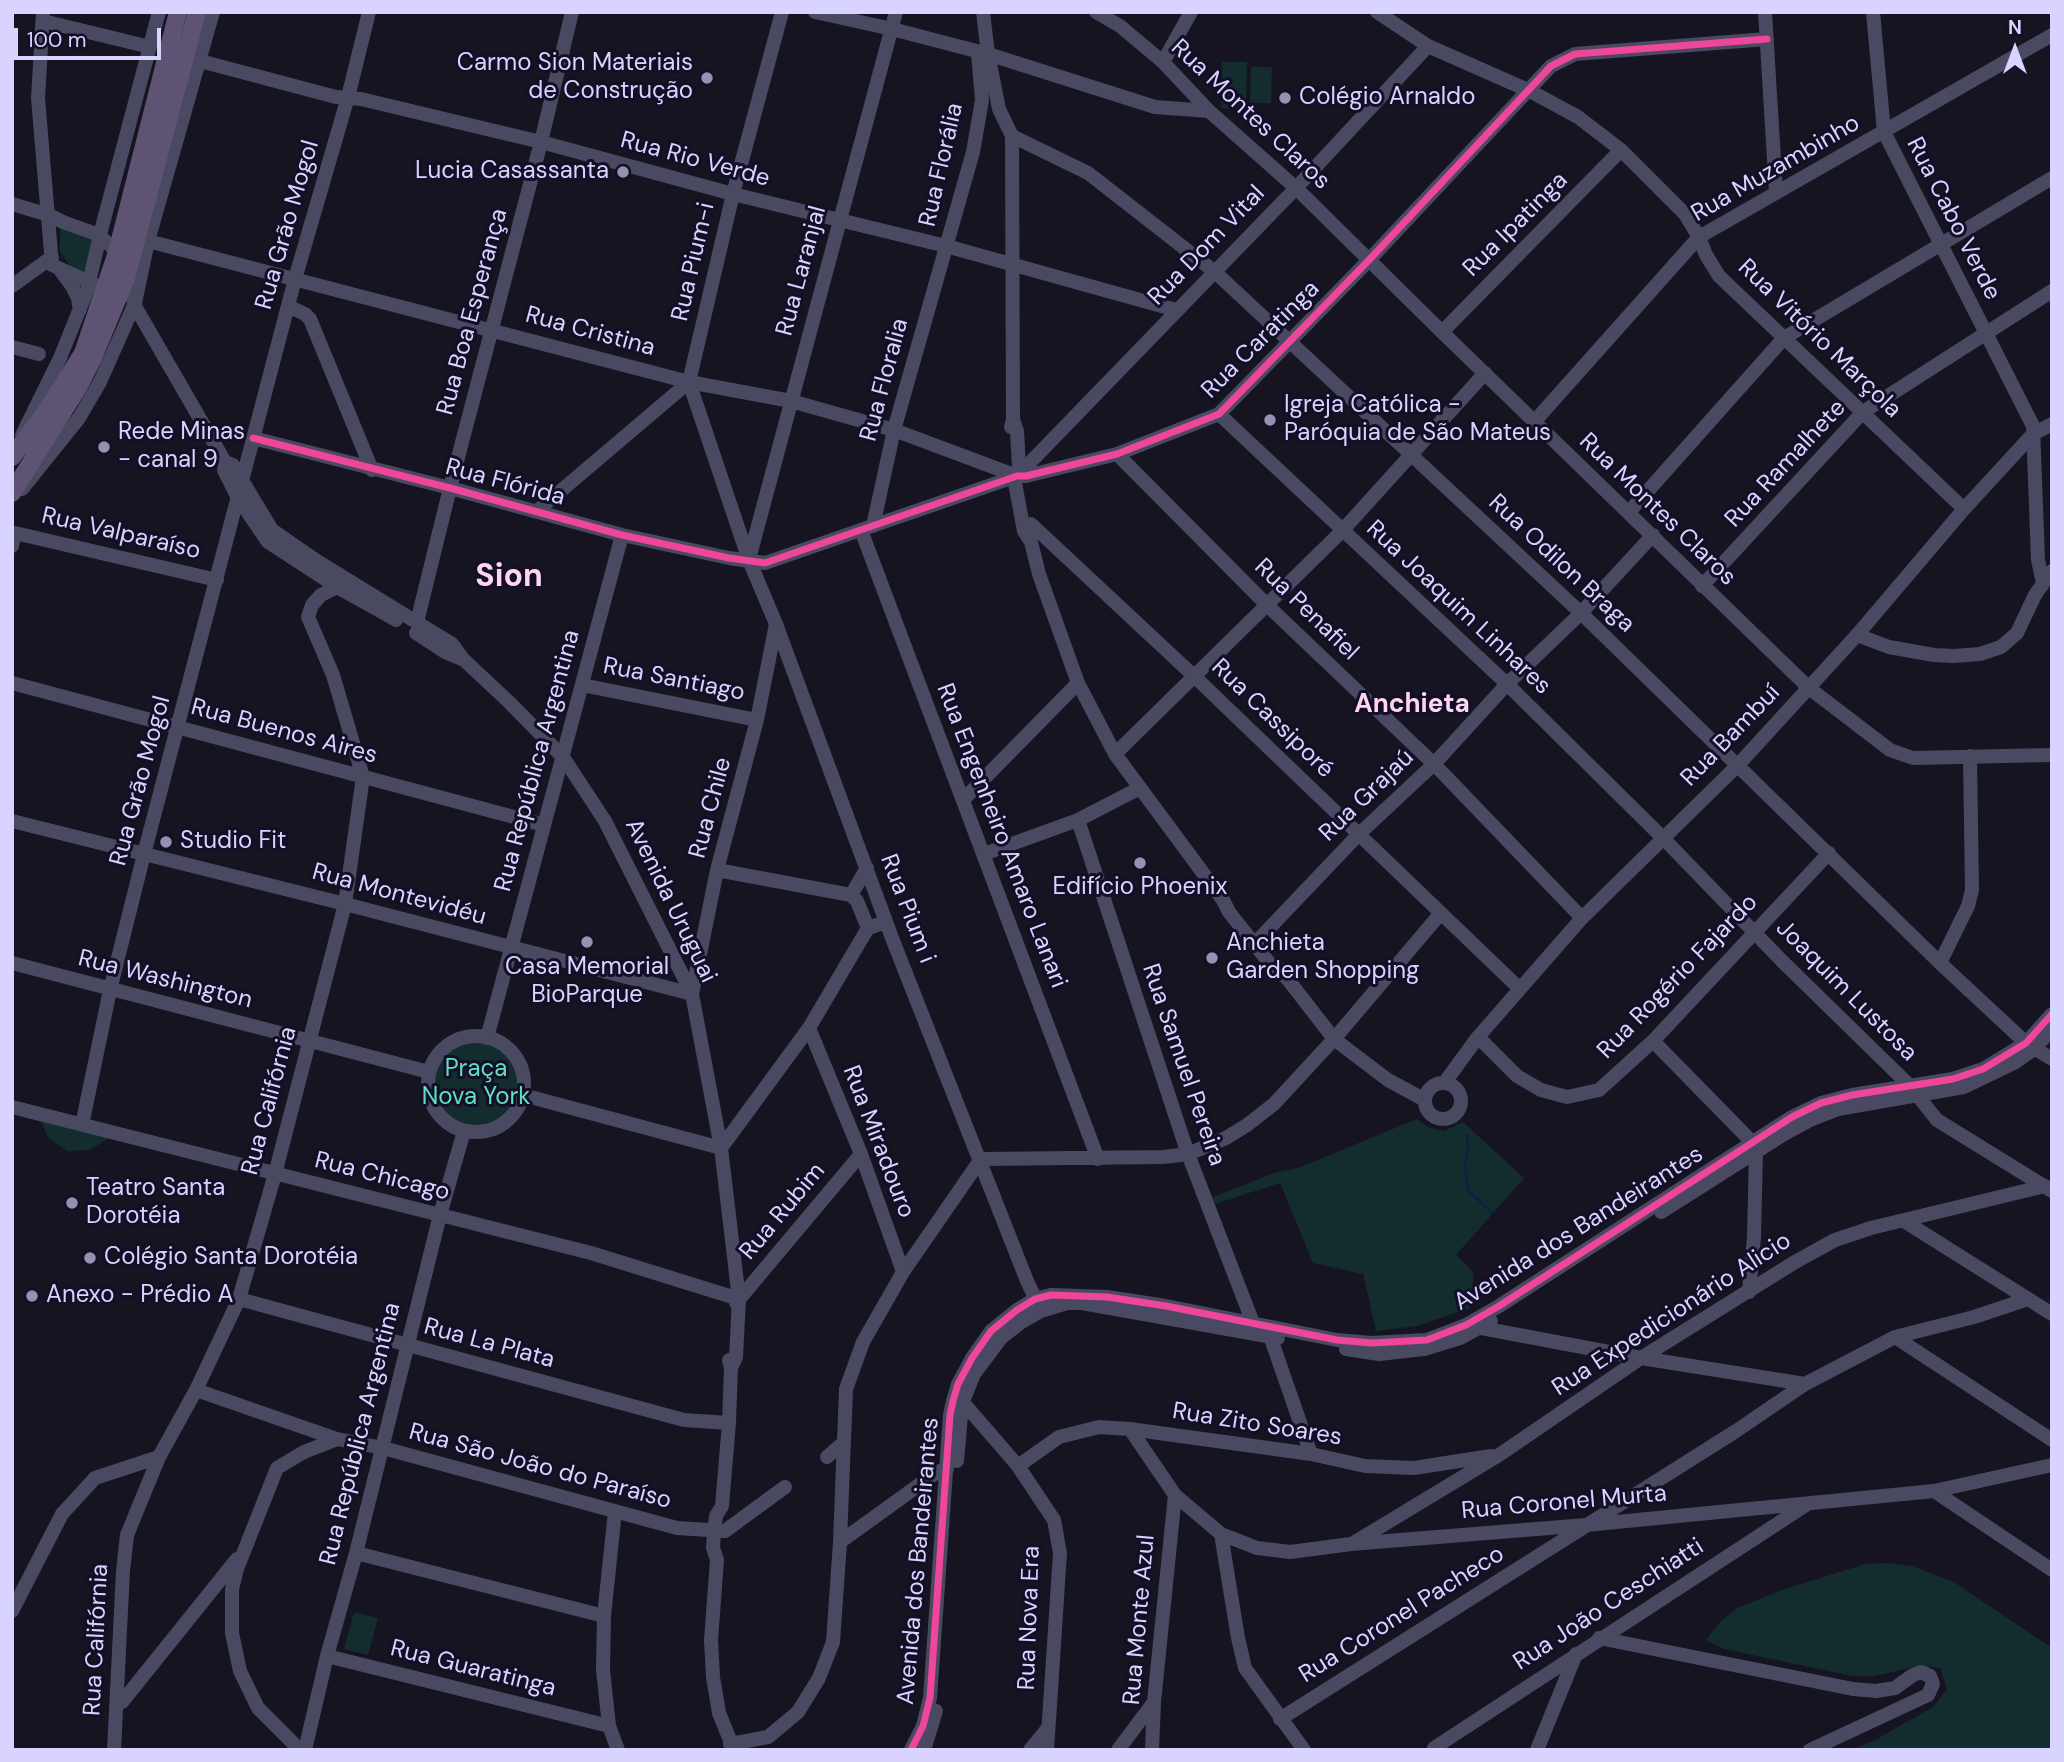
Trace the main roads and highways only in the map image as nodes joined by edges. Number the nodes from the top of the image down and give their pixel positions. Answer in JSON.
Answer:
{"nodes":[{"id":1,"x":178,"y":12,"type":"edge"},
{"id":2,"x":186,"y":12,"type":"edge"},
{"id":3,"x":197,"y":12,"type":"edge"},
{"id":4,"x":150,"y":47,"type":"road end"},
{"id":5,"x":193,"y":57,"type":"junction"},
{"id":6,"x":166,"y":60,"type":"junction"},
{"id":7,"x":166,"y":128,"type":"junction"},
{"id":8,"x":111,"y":294,"type":"junction"},
{"id":9,"x":12,"y":456,"type":"edge"},
{"id":10,"x":12,"y":494,"type":"edge"}],
"edges":[{"from":1,"to":6,"type":"main road"},
{"from":2,"to":5,"type":"main road"},
{"from":3,"to":5,"type":"main road"},
{"from":4,"to":6,"type":"main road"},
{"from":5,"to":7,"type":"main road"},
{"from":6,"to":7,"type":"main road"},
{"from":6,"to":8,"type":"main road"},
{"from":7,"to":8,"type":"main road"},
{"from":8,"to":9,"type":"main road"},
{"from":8,"to":10,"type":"main road"}]}
